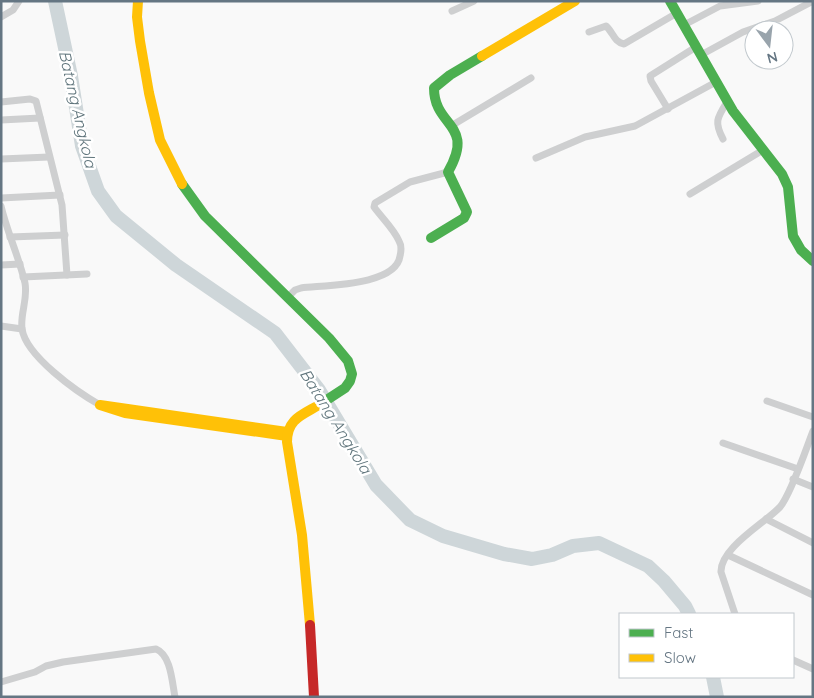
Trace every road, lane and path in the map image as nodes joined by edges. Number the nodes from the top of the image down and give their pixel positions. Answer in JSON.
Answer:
{"nodes":[{"id":1,"x":19,"y":1,"type":"edge"},
{"id":2,"x":138,"y":1,"type":"edge"},
{"id":3,"x":474,"y":1,"type":"edge"},
{"id":4,"x":575,"y":1,"type":"edge"},
{"id":5,"x":670,"y":1,"type":"edge"},
{"id":6,"x":758,"y":1,"type":"edge"},
{"id":7,"x":813,"y":1,"type":"edge"},
{"id":8,"x":452,"y":11,"type":"dead end"},
{"id":9,"x":677,"y":13,"type":"junction"},
{"id":10,"x":1,"y":17,"type":"edge"},
{"id":11,"x":684,"y":25,"type":"junction"},
{"id":12,"x":589,"y":32,"type":"dead end"},
{"id":13,"x":698,"y":51,"type":"junction"},
{"id":14,"x":531,"y":78,"type":"dead end"},
{"id":15,"x":716,"y":82,"type":"junction"},
{"id":16,"x":1,"y":102,"type":"edge"},
{"id":17,"x":728,"y":102,"type":"junction"},
{"id":18,"x":668,"y":109,"type":"junction"},
{"id":19,"x":40,"y":118,"type":"junction"},
{"id":20,"x":1,"y":120,"type":"edge"},
{"id":21,"x":451,"y":126,"type":"junction"},
{"id":22,"x":723,"y":139,"type":"dead end"},
{"id":23,"x":763,"y":150,"type":"junction"},
{"id":24,"x":49,"y":156,"type":"junction"},
{"id":25,"x":536,"y":158,"type":"dead end"},
{"id":26,"x":1,"y":159,"type":"edge"},
{"id":27,"x":448,"y":172,"type":"junction"},
{"id":28,"x":690,"y":194,"type":"dead end"},
{"id":29,"x":60,"y":195,"type":"junction"},
{"id":30,"x":1,"y":198,"type":"edge"},
{"id":31,"x":1,"y":206,"type":"edge"},
{"id":32,"x":4,"y":225,"type":"edge"},
{"id":33,"x":65,"y":235,"type":"junction"},
{"id":34,"x":10,"y":237,"type":"junction"},
{"id":35,"x":430,"y":238,"type":"dead end"},
{"id":36,"x":813,"y":261,"type":"edge"},
{"id":37,"x":20,"y":264,"type":"junction"},
{"id":38,"x":1,"y":265,"type":"edge"},
{"id":39,"x":87,"y":274,"type":"dead end"},
{"id":40,"x":67,"y":275,"type":"junction"},
{"id":41,"x":23,"y":277,"type":"junction"},
{"id":42,"x":287,"y":298,"type":"junction"},
{"id":43,"x":1,"y":326,"type":"edge"},
{"id":44,"x":22,"y":329,"type":"junction"},
{"id":45,"x":767,"y":401,"type":"dead end"},
{"id":46,"x":100,"y":405,"type":"joint"},
{"id":47,"x":813,"y":417,"type":"edge"},
{"id":48,"x":812,"y":433,"type":"edge"},
{"id":49,"x":287,"y":434,"type":"junction"},
{"id":50,"x":722,"y":443,"type":"dead end"},
{"id":51,"x":798,"y":469,"type":"junction"},
{"id":52,"x":793,"y":479,"type":"junction"},
{"id":53,"x":813,"y":487,"type":"edge"},
{"id":54,"x":766,"y":518,"type":"junction"},
{"id":55,"x":813,"y":543,"type":"edge"},
{"id":56,"x":728,"y":555,"type":"junction"},
{"id":57,"x":813,"y":595,"type":"edge"},
{"id":58,"x":735,"y":613,"type":"edge"},
{"id":59,"x":794,"y":660,"type":"edge"},
{"id":60,"x":813,"y":669,"type":"edge"},
{"id":61,"x":1,"y":682,"type":"edge"},
{"id":62,"x":176,"y":697,"type":"edge"},
{"id":63,"x":314,"y":697,"type":"edge"}],
"edges":[{"from":1,"to":10,"type":"street"},
{"from":2,"to":42,"type":"main road"},
{"from":3,"to":8,"type":"street"},
{"from":4,"to":21,"type":"main road"},
{"from":5,"to":9,"type":"main road"},
{"from":6,"to":11,"type":"street"},
{"from":7,"to":13,"type":"street"},
{"from":9,"to":11,"type":"main road"},
{"from":9,"to":12,"type":"street"},
{"from":11,"to":13,"type":"main road"},
{"from":13,"to":15,"type":"main road"},
{"from":13,"to":18,"type":"street"},
{"from":14,"to":21,"type":"street"},
{"from":15,"to":17,"type":"main road"},
{"from":15,"to":18,"type":"street"},
{"from":16,"to":19,"type":"street"},
{"from":17,"to":22,"type":"street"},
{"from":17,"to":23,"type":"main road"},
{"from":18,"to":25,"type":"street"},
{"from":19,"to":20,"type":"street"},
{"from":19,"to":24,"type":"street"},
{"from":21,"to":27,"type":"main road"},
{"from":23,"to":28,"type":"street"},
{"from":23,"to":36,"type":"main road"},
{"from":24,"to":26,"type":"street"},
{"from":24,"to":29,"type":"street"},
{"from":27,"to":35,"type":"main road"},
{"from":27,"to":42,"type":"street"},
{"from":29,"to":30,"type":"street"},
{"from":29,"to":33,"type":"street"},
{"from":31,"to":32,"type":"street"},
{"from":32,"to":34,"type":"street"},
{"from":33,"to":34,"type":"street"},
{"from":33,"to":40,"type":"street"},
{"from":34,"to":37,"type":"street"},
{"from":37,"to":38,"type":"street"},
{"from":37,"to":41,"type":"street"},
{"from":39,"to":40,"type":"street"},
{"from":40,"to":41,"type":"street"},
{"from":41,"to":44,"type":"street"},
{"from":42,"to":49,"type":"main road"},
{"from":43,"to":44,"type":"street"},
{"from":44,"to":46,"type":"street"},
{"from":45,"to":47,"type":"street"},
{"from":46,"to":49,"type":"main road"},
{"from":48,"to":51,"type":"street"},
{"from":49,"to":63,"type":"main road"},
{"from":50,"to":51,"type":"street"},
{"from":51,"to":52,"type":"street"},
{"from":52,"to":53,"type":"street"},
{"from":52,"to":54,"type":"street"},
{"from":54,"to":55,"type":"street"},
{"from":54,"to":56,"type":"street"},
{"from":56,"to":57,"type":"street"},
{"from":56,"to":58,"type":"street"},
{"from":59,"to":60,"type":"street"},
{"from":61,"to":62,"type":"street"}]}
